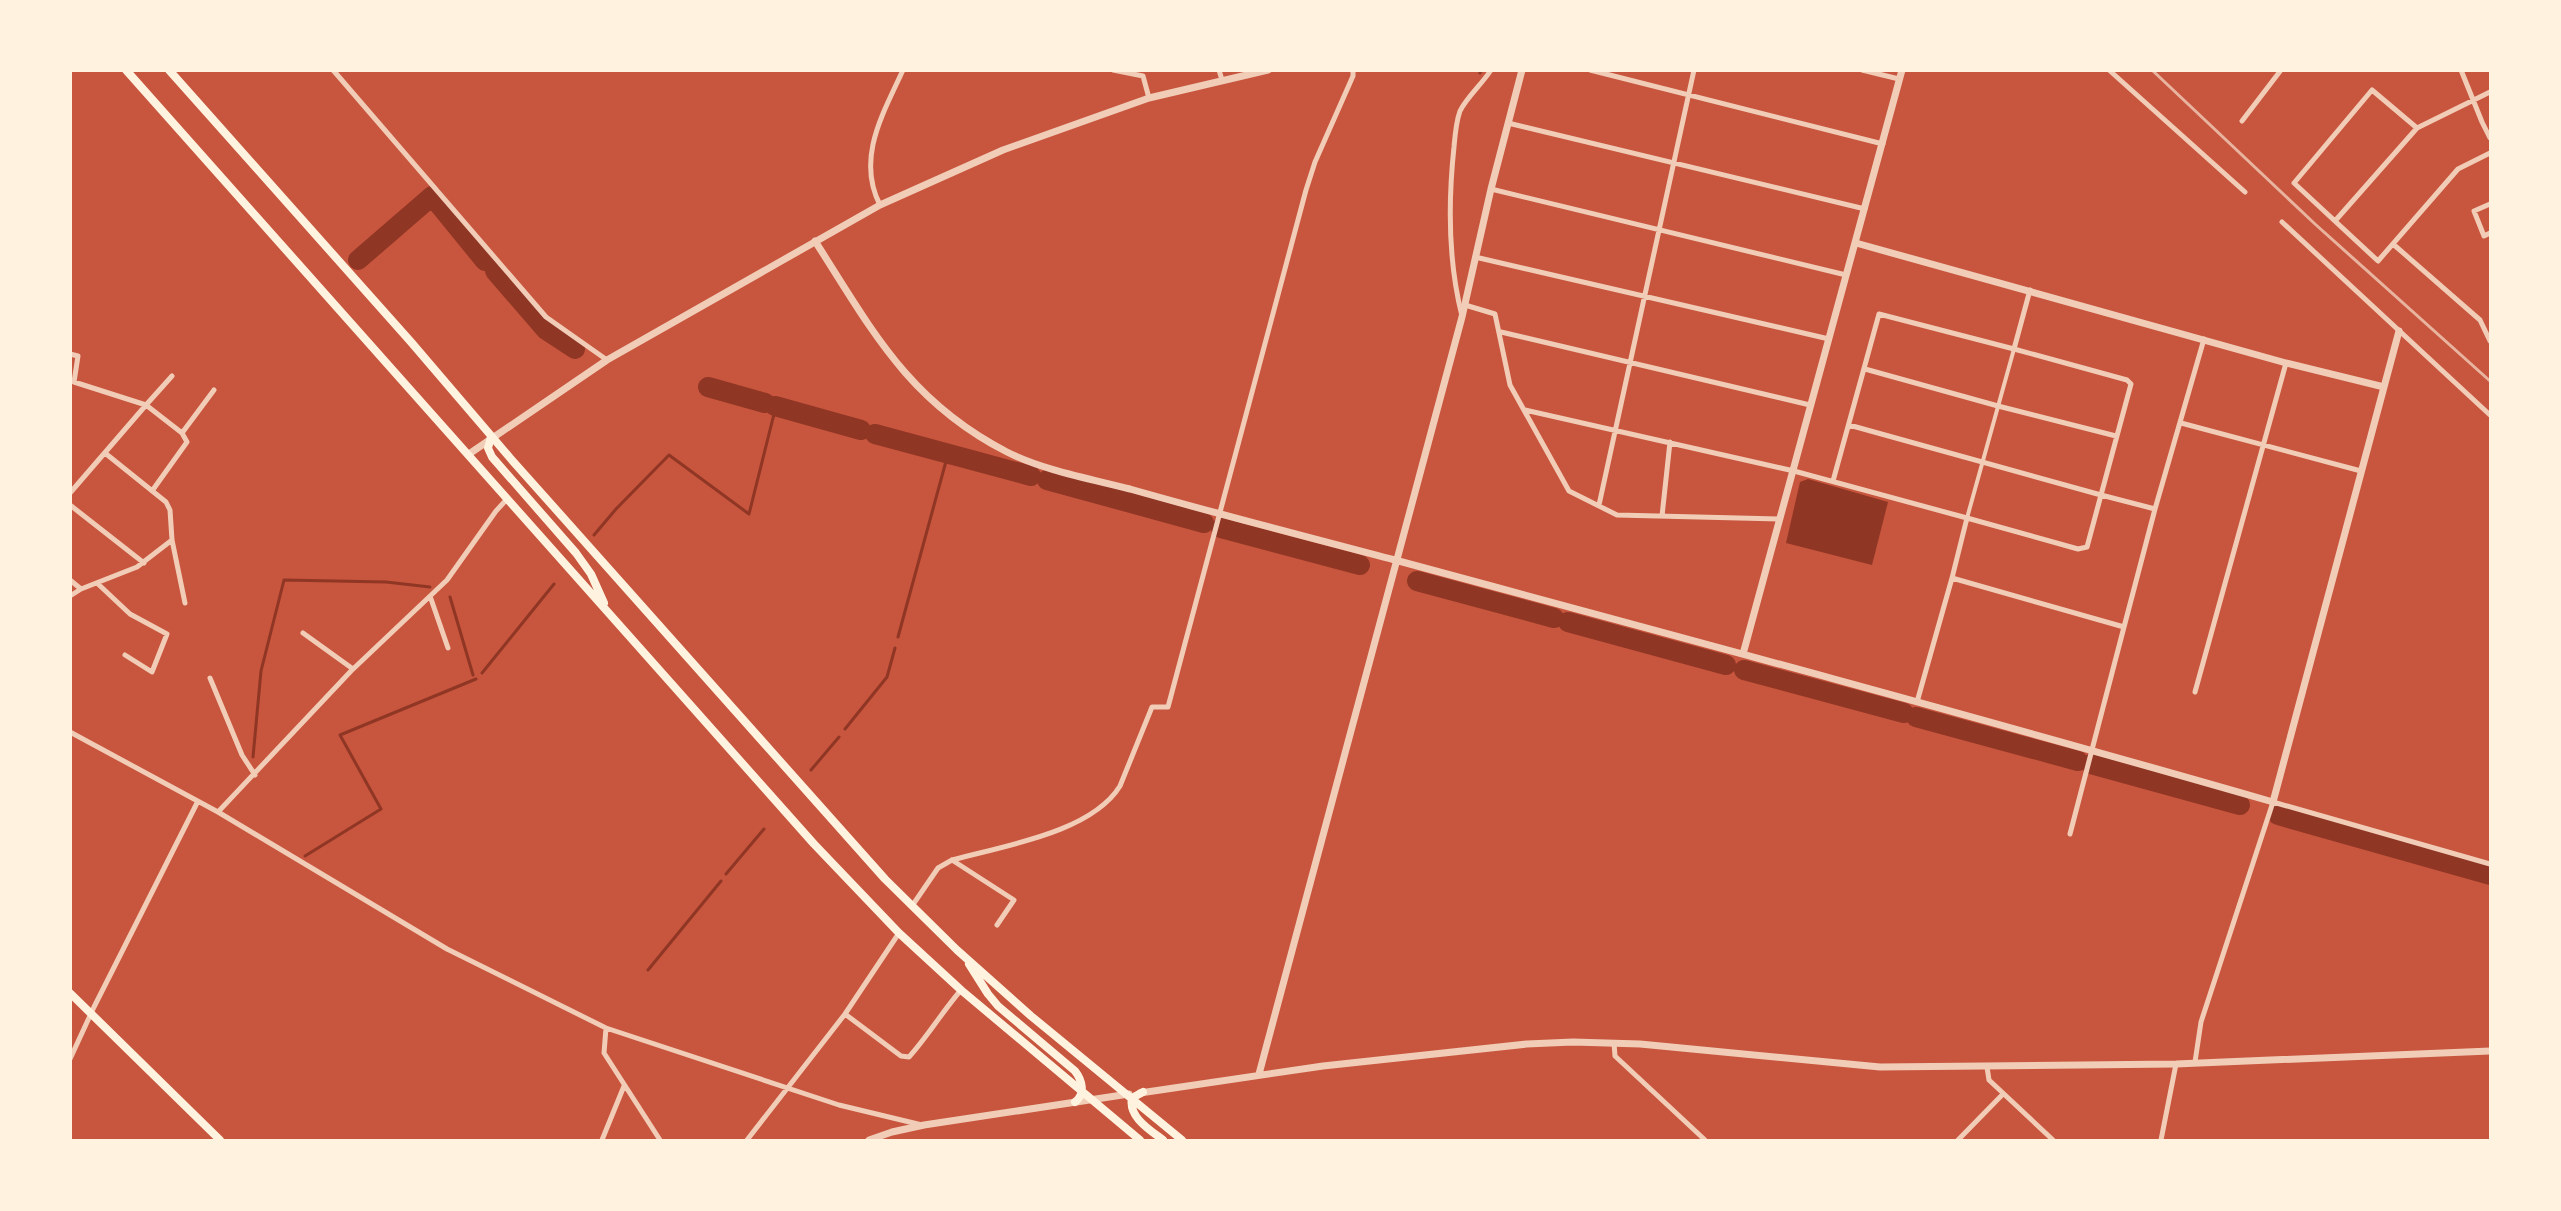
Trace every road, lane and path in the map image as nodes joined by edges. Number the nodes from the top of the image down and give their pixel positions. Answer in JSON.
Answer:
{"nodes":[{"id":1,"x":126,"y":70,"type":"edge"},
{"id":2,"x":134,"y":70,"type":"edge"},
{"id":3,"x":169,"y":70,"type":"edge"},
{"id":4,"x":333,"y":70,"type":"edge"},
{"id":5,"x":903,"y":70,"type":"edge"},
{"id":6,"x":1113,"y":70,"type":"edge"},
{"id":7,"x":1219,"y":70,"type":"edge"},
{"id":8,"x":1268,"y":70,"type":"edge"},
{"id":9,"x":1353,"y":70,"type":"edge"},
{"id":10,"x":1491,"y":70,"type":"edge"},
{"id":11,"x":1522,"y":70,"type":"edge"},
{"id":12,"x":1590,"y":70,"type":"edge"},
{"id":13,"x":1694,"y":70,"type":"edge"},
{"id":14,"x":1862,"y":70,"type":"edge"},
{"id":15,"x":1902,"y":70,"type":"edge"},
{"id":16,"x":2109,"y":70,"type":"edge"},
{"id":17,"x":2282,"y":70,"type":"edge"},
{"id":18,"x":2461,"y":70,"type":"edge"},
{"id":19,"x":1899,"y":79,"type":"junction"},
{"id":20,"x":1222,"y":80,"type":"junction"},
{"id":21,"x":146,"y":91,"type":"junction"},
{"id":22,"x":2490,"y":92,"type":"edge"},
{"id":23,"x":1689,"y":97,"type":"junction"},
{"id":24,"x":1149,"y":98,"type":"junction"},
{"id":25,"x":2474,"y":102,"type":"junction"},
{"id":26,"x":2242,"y":121,"type":"dead end"},
{"id":27,"x":1508,"y":123,"type":"junction"},
{"id":28,"x":2417,"y":128,"type":"junction"},
{"id":29,"x":2490,"y":138,"type":"edge"},
{"id":30,"x":1883,"y":144,"type":"junction"},
{"id":31,"x":2490,"y":153,"type":"edge"},
{"id":32,"x":1674,"y":162,"type":"junction"},
{"id":33,"x":1491,"y":189,"type":"junction"},
{"id":34,"x":2244,"y":192,"type":"dead end"},
{"id":35,"x":2490,"y":204,"type":"edge"},
{"id":36,"x":880,"y":205,"type":"junction"},
{"id":37,"x":1865,"y":209,"type":"junction"},
{"id":38,"x":2335,"y":221,"type":"junction"},
{"id":39,"x":2282,"y":222,"type":"dead end"},
{"id":40,"x":1659,"y":230,"type":"junction"},
{"id":41,"x":2490,"y":233,"type":"edge"},
{"id":42,"x":815,"y":241,"type":"junction"},
{"id":43,"x":1856,"y":243,"type":"junction"},
{"id":44,"x":2393,"y":244,"type":"junction"},
{"id":45,"x":1475,"y":257,"type":"junction"},
{"id":46,"x":1846,"y":275,"type":"junction"},
{"id":47,"x":2030,"y":290,"type":"junction"},
{"id":48,"x":1645,"y":296,"type":"junction"},
{"id":49,"x":1465,"y":305,"type":"junction"},
{"id":50,"x":1462,"y":317,"type":"junction"},
{"id":51,"x":2399,"y":331,"type":"junction"},
{"id":52,"x":1501,"y":332,"type":"junction"},
{"id":53,"x":1829,"y":339,"type":"junction"},
{"id":54,"x":2204,"y":339,"type":"junction"},
{"id":55,"x":2490,"y":341,"type":"edge"},
{"id":56,"x":2014,"y":349,"type":"junction"},
{"id":57,"x":70,"y":354,"type":"edge"},
{"id":58,"x":607,"y":360,"type":"junction"},
{"id":59,"x":1630,"y":362,"type":"junction"},
{"id":60,"x":2286,"y":363,"type":"junction"},
{"id":61,"x":1865,"y":369,"type":"junction"},
{"id":62,"x":172,"y":376,"type":"dead end"},
{"id":63,"x":2384,"y":387,"type":"junction"},
{"id":64,"x":214,"y":390,"type":"dead end"},
{"id":65,"x":146,"y":405,"type":"junction"},
{"id":66,"x":1810,"y":405,"type":"junction"},
{"id":67,"x":1998,"y":406,"type":"junction"},
{"id":68,"x":1525,"y":410,"type":"junction"},
{"id":69,"x":2490,"y":415,"type":"edge"},
{"id":70,"x":2181,"y":423,"type":"junction"},
{"id":71,"x":1849,"y":425,"type":"junction"},
{"id":72,"x":1616,"y":430,"type":"junction"},
{"id":73,"x":182,"y":433,"type":"junction"},
{"id":74,"x":2116,"y":436,"type":"junction"},
{"id":75,"x":491,"y":437,"type":"junction"},
{"id":76,"x":1670,"y":442,"type":"junction"},
{"id":77,"x":2264,"y":445,"type":"junction"},
{"id":78,"x":105,"y":453,"type":"junction"},
{"id":79,"x":469,"y":454,"type":"junction"},
{"id":80,"x":1983,"y":462,"type":"junction"},
{"id":81,"x":1794,"y":471,"type":"junction"},
{"id":82,"x":2361,"y":471,"type":"junction"},
{"id":83,"x":1833,"y":481,"type":"junction"},
{"id":84,"x":152,"y":491,"type":"junction"},
{"id":85,"x":70,"y":493,"type":"edge"},
{"id":86,"x":2101,"y":495,"type":"junction"},
{"id":87,"x":508,"y":498,"type":"junction"},
{"id":88,"x":70,"y":505,"type":"edge"},
{"id":89,"x":1599,"y":505,"type":"junction"},
{"id":90,"x":2155,"y":509,"type":"junction"},
{"id":91,"x":1220,"y":514,"type":"junction"},
{"id":92,"x":1662,"y":516,"type":"junction"},
{"id":93,"x":1967,"y":518,"type":"junction"},
{"id":94,"x":1779,"y":519,"type":"junction"},
{"id":95,"x":172,"y":540,"type":"junction"},
{"id":96,"x":1397,"y":561,"type":"junction"},
{"id":97,"x":144,"y":563,"type":"junction"},
{"id":98,"x":1952,"y":578,"type":"junction"},
{"id":99,"x":70,"y":580,"type":"edge"},
{"id":100,"x":97,"y":583,"type":"junction"},
{"id":101,"x":81,"y":589,"type":"junction"},
{"id":102,"x":70,"y":596,"type":"edge"},
{"id":103,"x":430,"y":596,"type":"junction"},
{"id":104,"x":185,"y":603,"type":"dead end"},
{"id":105,"x":616,"y":621,"type":"junction"},
{"id":106,"x":2124,"y":627,"type":"junction"},
{"id":107,"x":303,"y":633,"type":"dead end"},
{"id":108,"x":448,"y":648,"type":"dead end"},
{"id":109,"x":1743,"y":654,"type":"junction"},
{"id":110,"x":125,"y":655,"type":"dead end"},
{"id":111,"x":353,"y":669,"type":"junction"},
{"id":112,"x":210,"y":678,"type":"dead end"},
{"id":113,"x":2195,"y":692,"type":"dead end"},
{"id":114,"x":1917,"y":702,"type":"junction"},
{"id":115,"x":70,"y":732,"type":"edge"},
{"id":116,"x":2093,"y":750,"type":"junction"},
{"id":117,"x":255,"y":775,"type":"junction"},
{"id":118,"x":197,"y":802,"type":"junction"},
{"id":119,"x":2273,"y":802,"type":"junction"},
{"id":120,"x":218,"y":812,"type":"junction"},
{"id":121,"x":2070,"y":834,"type":"dead end"},
{"id":122,"x":952,"y":860,"type":"junction"},
{"id":123,"x":2490,"y":864,"type":"edge"},
{"id":124,"x":912,"y":906,"type":"junction"},
{"id":125,"x":998,"y":925,"type":"dead end"},
{"id":126,"x":899,"y":933,"type":"junction"},
{"id":127,"x":957,"y":950,"type":"junction"},
{"id":128,"x":961,"y":990,"type":"junction"},
{"id":129,"x":70,"y":993,"type":"edge"},
{"id":130,"x":92,"y":1014,"type":"junction"},
{"id":131,"x":845,"y":1014,"type":"junction"},
{"id":132,"x":606,"y":1028,"type":"junction"},
{"id":133,"x":1614,"y":1043,"type":"junction"},
{"id":134,"x":2490,"y":1051,"type":"edge"},
{"id":135,"x":70,"y":1059,"type":"edge"},
{"id":136,"x":2195,"y":1062,"type":"junction"},
{"id":137,"x":2176,"y":1064,"type":"junction"},
{"id":138,"x":1987,"y":1067,"type":"junction"},
{"id":139,"x":1259,"y":1074,"type":"junction"},
{"id":140,"x":624,"y":1086,"type":"junction"},
{"id":141,"x":787,"y":1088,"type":"junction"},
{"id":142,"x":1143,"y":1092,"type":"joint"},
{"id":143,"x":1082,"y":1093,"type":"junction"},
{"id":144,"x":2003,"y":1094,"type":"junction"},
{"id":145,"x":1129,"y":1096,"type":"junction"},
{"id":146,"x":1090,"y":1100,"type":"junction"},
{"id":147,"x":1076,"y":1102,"type":"junction"},
{"id":148,"x":924,"y":1125,"type":"junction"},
{"id":149,"x":220,"y":1140,"type":"edge"},
{"id":150,"x":602,"y":1140,"type":"edge"},
{"id":151,"x":660,"y":1140,"type":"edge"},
{"id":152,"x":747,"y":1140,"type":"edge"},
{"id":153,"x":869,"y":1140,"type":"edge"},
{"id":154,"x":1140,"y":1140,"type":"edge"},
{"id":155,"x":1163,"y":1140,"type":"edge"},
{"id":156,"x":1182,"y":1140,"type":"edge"},
{"id":157,"x":1705,"y":1140,"type":"edge"},
{"id":158,"x":1958,"y":1140,"type":"edge"},
{"id":159,"x":2053,"y":1140,"type":"edge"},
{"id":160,"x":2161,"y":1140,"type":"edge"}],
"edges":[{"from":1,"to":21,"type":"highway"},
{"from":2,"to":21,"type":"highway"},
{"from":3,"to":75,"type":"highway"},
{"from":4,"to":58,"type":"street"},
{"from":5,"to":36,"type":"street"},
{"from":6,"to":24,"type":"street"},
{"from":7,"to":20,"type":"street"},
{"from":8,"to":20,"type":"street"},
{"from":9,"to":91,"type":"street"},
{"from":10,"to":50,"type":"street"},
{"from":11,"to":27,"type":"street"},
{"from":12,"to":23,"type":"street"},
{"from":13,"to":23,"type":"street"},
{"from":14,"to":19,"type":"street"},
{"from":15,"to":19,"type":"street"},
{"from":16,"to":34,"type":"street"},
{"from":17,"to":26,"type":"street"},
{"from":18,"to":25,"type":"street"},
{"from":19,"to":30,"type":"street"},
{"from":20,"to":24,"type":"street"},
{"from":21,"to":79,"type":"highway"},
{"from":22,"to":25,"type":"street"},
{"from":23,"to":30,"type":"street"},
{"from":23,"to":32,"type":"street"},
{"from":24,"to":36,"type":"street"},
{"from":25,"to":28,"type":"street"},
{"from":25,"to":29,"type":"street"},
{"from":27,"to":32,"type":"street"},
{"from":27,"to":33,"type":"street"},
{"from":28,"to":38,"type":"street"},
{"from":28,"to":38,"type":"street"},
{"from":30,"to":37,"type":"street"},
{"from":31,"to":44,"type":"street"},
{"from":32,"to":37,"type":"street"},
{"from":32,"to":40,"type":"street"},
{"from":33,"to":40,"type":"street"},
{"from":33,"to":45,"type":"street"},
{"from":35,"to":41,"type":"street"},
{"from":36,"to":42,"type":"street"},
{"from":37,"to":43,"type":"street"},
{"from":38,"to":44,"type":"street"},
{"from":39,"to":51,"type":"street"},
{"from":40,"to":46,"type":"street"},
{"from":40,"to":48,"type":"street"},
{"from":42,"to":58,"type":"street"},
{"from":42,"to":91,"type":"street"},
{"from":43,"to":46,"type":"street"},
{"from":43,"to":47,"type":"street"},
{"from":44,"to":55,"type":"street"},
{"from":45,"to":48,"type":"street"},
{"from":45,"to":49,"type":"street"},
{"from":46,"to":53,"type":"street"},
{"from":47,"to":54,"type":"street"},
{"from":47,"to":56,"type":"street"},
{"from":48,"to":53,"type":"street"},
{"from":48,"to":59,"type":"street"},
{"from":49,"to":50,"type":"street"},
{"from":49,"to":52,"type":"street"},
{"from":50,"to":96,"type":"street"},
{"from":51,"to":63,"type":"street"},
{"from":51,"to":69,"type":"street"},
{"from":52,"to":59,"type":"street"},
{"from":52,"to":68,"type":"street"},
{"from":53,"to":66,"type":"street"},
{"from":54,"to":60,"type":"street"},
{"from":54,"to":70,"type":"street"},
{"from":56,"to":61,"type":"street"},
{"from":56,"to":67,"type":"street"},
{"from":56,"to":74,"type":"street"},
{"from":57,"to":65,"type":"street"},
{"from":58,"to":75,"type":"street"},
{"from":59,"to":66,"type":"street"},
{"from":59,"to":72,"type":"street"},
{"from":60,"to":63,"type":"street"},
{"from":60,"to":77,"type":"street"},
{"from":61,"to":67,"type":"street"},
{"from":61,"to":71,"type":"street"},
{"from":62,"to":65,"type":"street"},
{"from":63,"to":82,"type":"street"},
{"from":64,"to":73,"type":"street"},
{"from":65,"to":73,"type":"street"},
{"from":65,"to":78,"type":"street"},
{"from":66,"to":81,"type":"street"},
{"from":67,"to":74,"type":"street"},
{"from":67,"to":80,"type":"street"},
{"from":68,"to":72,"type":"street"},
{"from":68,"to":89,"type":"street"},
{"from":70,"to":77,"type":"street"},
{"from":70,"to":90,"type":"street"},
{"from":71,"to":80,"type":"street"},
{"from":71,"to":83,"type":"street"},
{"from":72,"to":76,"type":"street"},
{"from":72,"to":89,"type":"street"},
{"from":73,"to":84,"type":"street"},
{"from":74,"to":86,"type":"street"},
{"from":75,"to":79,"type":"street"},
{"from":75,"to":105,"type":"highway"},
{"from":75,"to":124,"type":"highway"},
{"from":76,"to":81,"type":"street"},
{"from":76,"to":92,"type":"street"},
{"from":77,"to":82,"type":"street"},
{"from":77,"to":113,"type":"street"},
{"from":78,"to":84,"type":"street"},
{"from":78,"to":85,"type":"street"},
{"from":79,"to":87,"type":"highway"},
{"from":80,"to":86,"type":"street"},
{"from":80,"to":93,"type":"street"},
{"from":81,"to":83,"type":"street"},
{"from":81,"to":94,"type":"street"},
{"from":82,"to":119,"type":"street"},
{"from":83,"to":93,"type":"street"},
{"from":84,"to":95,"type":"street"},
{"from":86,"to":90,"type":"street"},
{"from":86,"to":93,"type":"street"},
{"from":87,"to":103,"type":"street"},
{"from":87,"to":105,"type":"highway"},
{"from":88,"to":97,"type":"street"},
{"from":89,"to":92,"type":"street"},
{"from":90,"to":106,"type":"street"},
{"from":91,"to":96,"type":"street"},
{"from":91,"to":122,"type":"street"},
{"from":92,"to":94,"type":"street"},
{"from":93,"to":98,"type":"street"},
{"from":94,"to":109,"type":"street"},
{"from":95,"to":97,"type":"street"},
{"from":95,"to":104,"type":"street"},
{"from":96,"to":109,"type":"street"},
{"from":96,"to":139,"type":"street"},
{"from":97,"to":100,"type":"street"},
{"from":98,"to":106,"type":"street"},
{"from":98,"to":114,"type":"street"},
{"from":99,"to":101,"type":"street"},
{"from":100,"to":101,"type":"street"},
{"from":100,"to":110,"type":"street"},
{"from":101,"to":102,"type":"street"},
{"from":103,"to":108,"type":"street"},
{"from":103,"to":111,"type":"street"},
{"from":105,"to":126,"type":"highway"},
{"from":106,"to":116,"type":"street"},
{"from":107,"to":111,"type":"street"},
{"from":109,"to":114,"type":"street"},
{"from":111,"to":117,"type":"street"},
{"from":112,"to":117,"type":"street"},
{"from":114,"to":116,"type":"street"},
{"from":115,"to":118,"type":"street"},
{"from":116,"to":119,"type":"street"},
{"from":116,"to":121,"type":"street"},
{"from":117,"to":120,"type":"street"},
{"from":118,"to":120,"type":"street"},
{"from":118,"to":130,"type":"street"},
{"from":119,"to":123,"type":"street"},
{"from":119,"to":136,"type":"street"},
{"from":120,"to":132,"type":"street"},
{"from":122,"to":124,"type":"street"},
{"from":122,"to":125,"type":"street"},
{"from":124,"to":127,"type":"highway"},
{"from":126,"to":128,"type":"highway"},
{"from":126,"to":131,"type":"street"},
{"from":127,"to":143,"type":"highway"},
{"from":127,"to":145,"type":"highway"},
{"from":128,"to":131,"type":"street"},
{"from":128,"to":143,"type":"highway"},
{"from":129,"to":130,"type":"highway"},
{"from":130,"to":135,"type":"street"},
{"from":130,"to":149,"type":"highway"},
{"from":131,"to":141,"type":"street"},
{"from":132,"to":140,"type":"street"},
{"from":132,"to":141,"type":"street"},
{"from":133,"to":138,"type":"street"},
{"from":133,"to":139,"type":"street"},
{"from":133,"to":157,"type":"street"},
{"from":134,"to":136,"type":"street"},
{"from":136,"to":137,"type":"street"},
{"from":137,"to":138,"type":"street"},
{"from":137,"to":160,"type":"street"},
{"from":138,"to":144,"type":"street"},
{"from":139,"to":142,"type":"street"},
{"from":140,"to":150,"type":"street"},
{"from":140,"to":151,"type":"street"},
{"from":141,"to":148,"type":"street"},
{"from":141,"to":152,"type":"street"},
{"from":142,"to":145,"type":"highway"},
{"from":143,"to":146,"type":"highway"},
{"from":143,"to":147,"type":"highway"},
{"from":144,"to":158,"type":"street"},
{"from":144,"to":159,"type":"street"},
{"from":145,"to":146,"type":"street"},
{"from":145,"to":155,"type":"highway"},
{"from":145,"to":156,"type":"highway"},
{"from":146,"to":147,"type":"street"},
{"from":146,"to":154,"type":"highway"},
{"from":147,"to":148,"type":"street"},
{"from":148,"to":153,"type":"street"}]}
